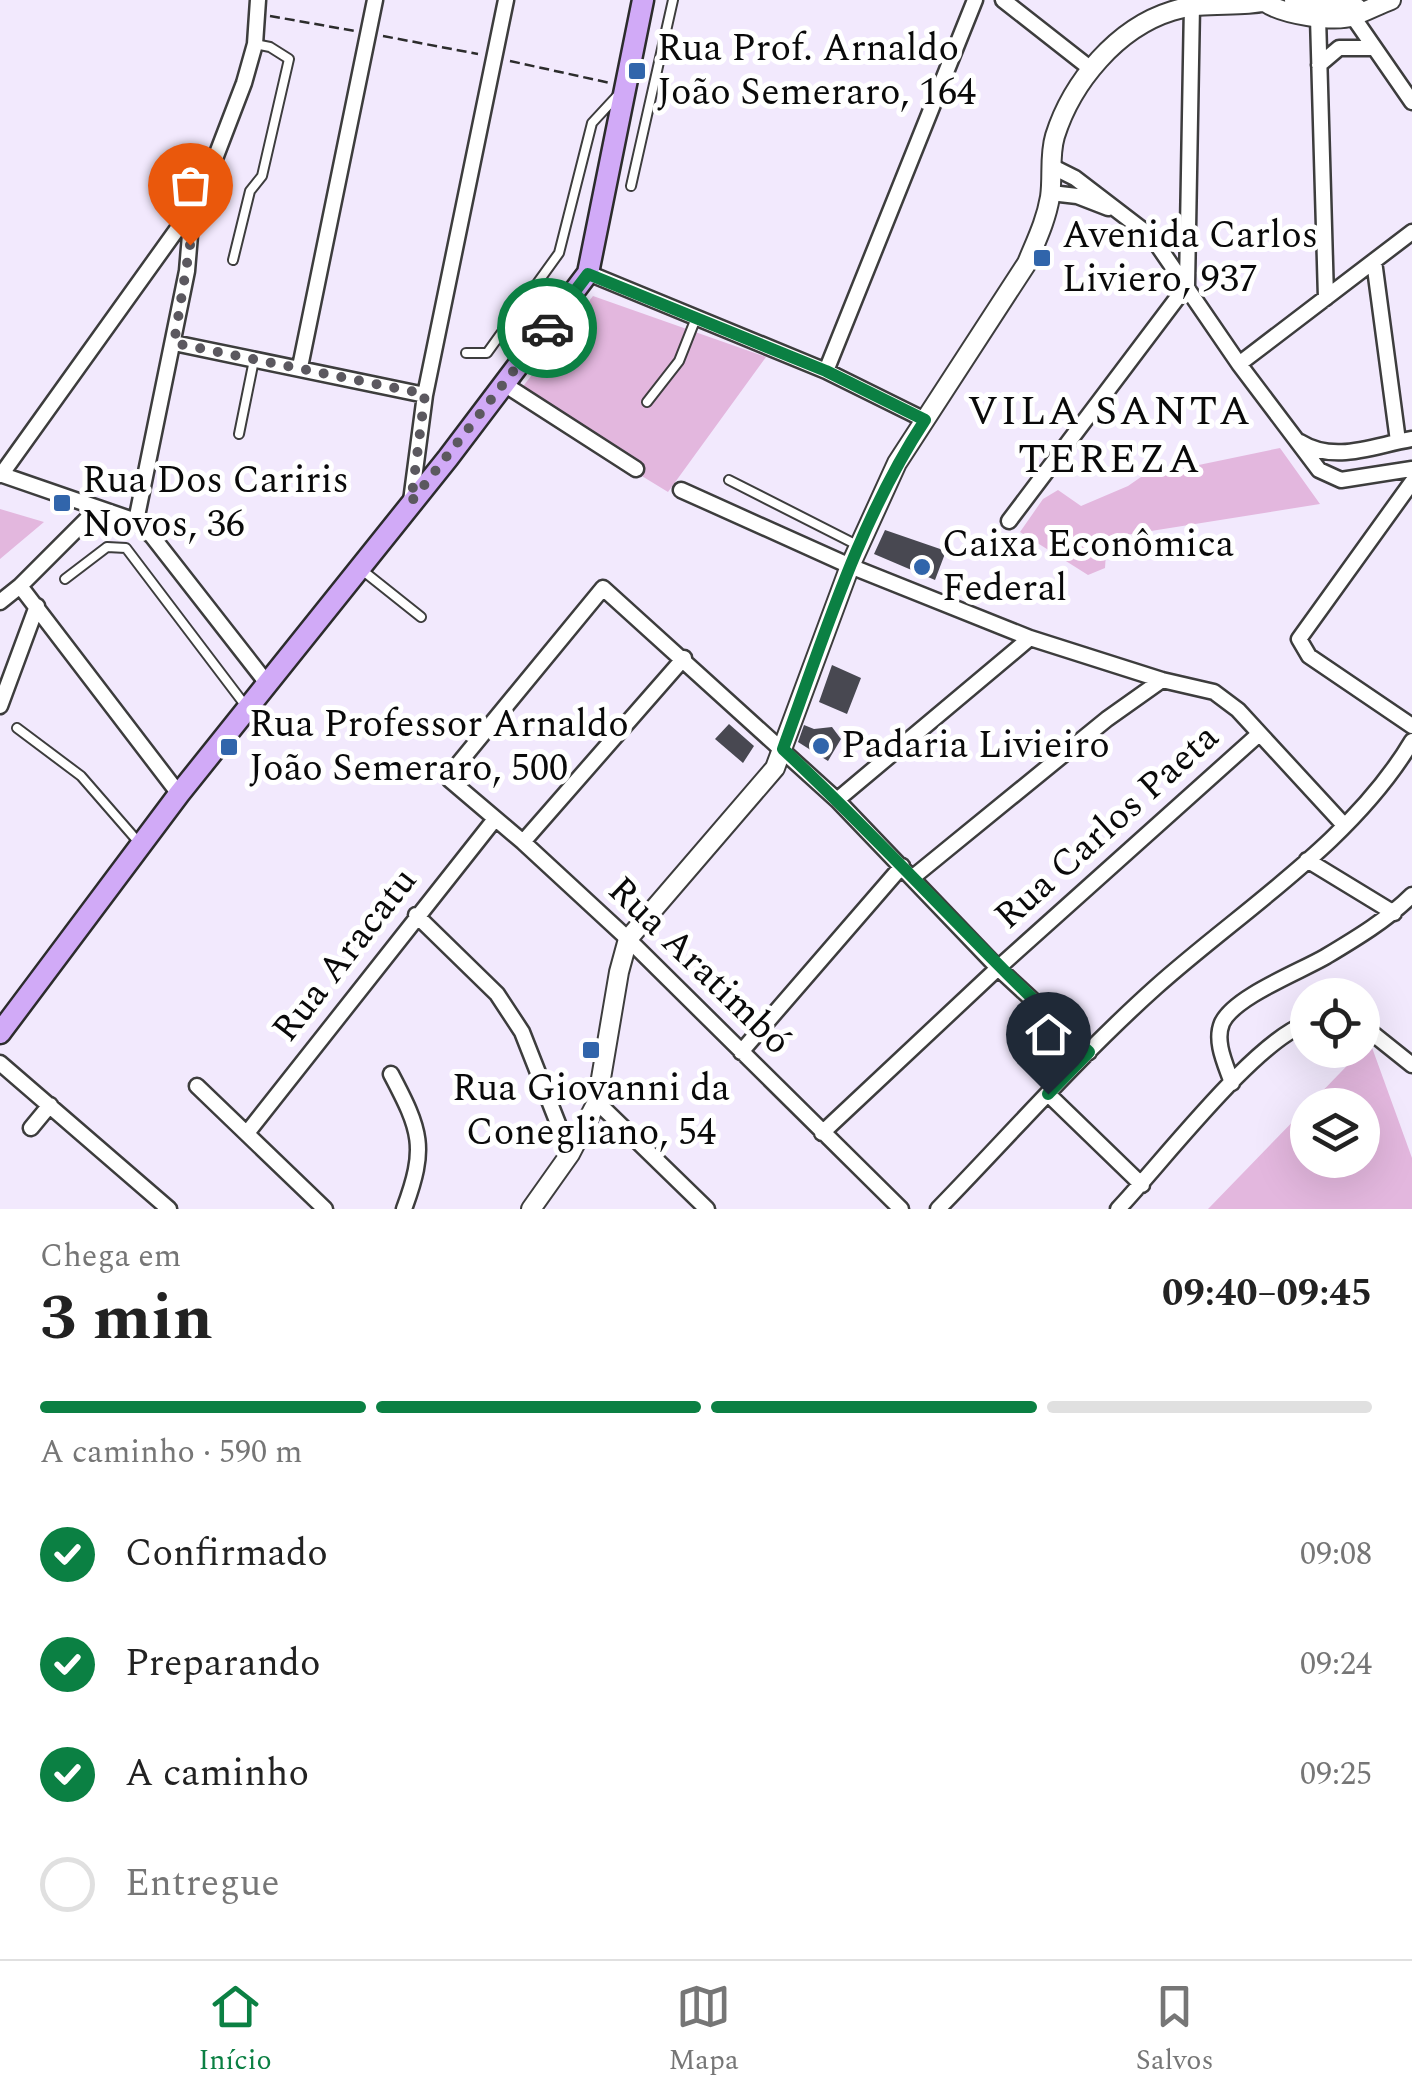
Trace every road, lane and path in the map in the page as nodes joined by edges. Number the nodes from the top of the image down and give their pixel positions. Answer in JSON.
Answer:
{"nodes":[{"id":1,"x":375,"y":0,"type":"edge"},
{"id":2,"x":506,"y":0,"type":"edge"},
{"id":3,"x":643,"y":0,"type":"edge"},
{"id":4,"x":673,"y":0,"type":"edge"},
{"id":5,"x":975,"y":0,"type":"edge"},
{"id":6,"x":1003,"y":0,"type":"edge"},
{"id":7,"x":1294,"y":0,"type":"edge"},
{"id":8,"x":1390,"y":0,"type":"edge"},
{"id":9,"x":1268,"y":1,"type":"edge"},
{"id":10,"x":1192,"y":5,"type":"junction"},
{"id":11,"x":258,"y":7,"type":"edge"},
{"id":12,"x":1351,"y":8,"type":"edge"},
{"id":13,"x":1318,"y":17,"type":"junction"},
{"id":14,"x":368,"y":33,"type":"junction"},
{"id":15,"x":255,"y":44,"type":"junction"},
{"id":16,"x":1373,"y":48,"type":"junction"},
{"id":17,"x":494,"y":58,"type":"junction"},
{"id":18,"x":1319,"y":65,"type":"junction"},
{"id":19,"x":1091,"y":68,"type":"junction"},
{"id":20,"x":626,"y":87,"type":"junction"},
{"id":21,"x":1412,"y":102,"type":"edge"},
{"id":22,"x":1051,"y":166,"type":"junction"},
{"id":23,"x":631,"y":186,"type":"dead end"},
{"id":24,"x":1050,"y":193,"type":"junction"},
{"id":25,"x":1114,"y":209,"type":"junction"},
{"id":26,"x":188,"y":214,"type":"junction"},
{"id":27,"x":1412,"y":232,"type":"edge"},
{"id":28,"x":232,"y":260,"type":"dead end"},
{"id":29,"x":1374,"y":261,"type":"junction"},
{"id":30,"x":588,"y":274,"type":"junction"},
{"id":31,"x":1187,"y":285,"type":"junction"},
{"id":32,"x":1326,"y":298,"type":"junction"},
{"id":33,"x":696,"y":318,"type":"junction"},
{"id":34,"x":174,"y":343,"type":"junction"},
{"id":35,"x":466,"y":353,"type":"dead end"},
{"id":36,"x":254,"y":358,"type":"junction"},
{"id":37,"x":1239,"y":364,"type":"junction"},
{"id":38,"x":300,"y":367,"type":"junction"},
{"id":39,"x":826,"y":371,"type":"junction"},
{"id":40,"x":504,"y":384,"type":"junction"},
{"id":41,"x":425,"y":394,"type":"junction"},
{"id":42,"x":647,"y":402,"type":"dead end"},
{"id":43,"x":925,"y":420,"type":"junction"},
{"id":44,"x":240,"y":434,"type":"dead end"},
{"id":45,"x":1405,"y":440,"type":"edge"},
{"id":46,"x":1300,"y":442,"type":"junction"},
{"id":47,"x":1412,"y":468,"type":"edge"},
{"id":48,"x":636,"y":469,"type":"dead end"},
{"id":49,"x":1,"y":474,"type":"edge"},
{"id":50,"x":729,"y":480,"type":"dead end"},
{"id":51,"x":1412,"y":482,"type":"edge"},
{"id":52,"x":681,"y":490,"type":"dead end"},
{"id":53,"x":411,"y":502,"type":"junction"},
{"id":54,"x":96,"y":509,"type":"junction"},
{"id":55,"x":136,"y":521,"type":"junction"},
{"id":56,"x":1010,"y":521,"type":"dead end"},
{"id":57,"x":859,"y":546,"type":"junction"},
{"id":58,"x":850,"y":566,"type":"junction"},
{"id":59,"x":359,"y":568,"type":"junction"},
{"id":60,"x":65,"y":579,"type":"dead end"},
{"id":61,"x":20,"y":586,"type":"junction"},
{"id":62,"x":0,"y":602,"type":"edge"},
{"id":63,"x":37,"y":606,"type":"junction"},
{"id":64,"x":420,"y":617,"type":"dead end"},
{"id":65,"x":1030,"y":638,"type":"junction"},
{"id":66,"x":684,"y":658,"type":"junction"},
{"id":67,"x":1162,"y":680,"type":"junction"},
{"id":68,"x":266,"y":682,"type":"junction"},
{"id":69,"x":0,"y":706,"type":"edge"},
{"id":70,"x":247,"y":708,"type":"junction"},
{"id":71,"x":1412,"y":726,"type":"edge"},
{"id":72,"x":18,"y":728,"type":"dead end"},
{"id":73,"x":1259,"y":734,"type":"junction"},
{"id":74,"x":1412,"y":741,"type":"edge"},
{"id":75,"x":783,"y":749,"type":"junction"},
{"id":76,"x":178,"y":794,"type":"junction"},
{"id":77,"x":837,"y":800,"type":"junction"},
{"id":78,"x":495,"y":819,"type":"junction"},
{"id":79,"x":1344,"y":824,"type":"junction"},
{"id":80,"x":523,"y":842,"type":"junction"},
{"id":81,"x":141,"y":845,"type":"junction"},
{"id":82,"x":1307,"y":860,"type":"junction"},
{"id":83,"x":907,"y":872,"type":"junction"},
{"id":84,"x":1412,"y":895,"type":"edge"},
{"id":85,"x":1394,"y":913,"type":"junction"},
{"id":86,"x":416,"y":915,"type":"junction"},
{"id":87,"x":628,"y":939,"type":"junction"},
{"id":88,"x":998,"y":968,"type":"junction"},
{"id":89,"x":4,"y":1020,"type":"edge"},
{"id":90,"x":1290,"y":1032,"type":"edge"},
{"id":91,"x":1380,"y":1039,"type":"edge"},
{"id":92,"x":741,"y":1052,"type":"junction"},
{"id":93,"x":1089,"y":1052,"type":"junction"},
{"id":94,"x":0,"y":1063,"type":"edge"},
{"id":95,"x":1412,"y":1065,"type":"edge"},
{"id":96,"x":392,"y":1074,"type":"dead end"},
{"id":97,"x":1232,"y":1082,"type":"junction"},
{"id":98,"x":197,"y":1086,"type":"dead end"},
{"id":99,"x":1048,"y":1094,"type":"junction"},
{"id":100,"x":597,"y":1102,"type":"junction"},
{"id":101,"x":50,"y":1105,"type":"junction"},
{"id":102,"x":31,"y":1128,"type":"dead end"},
{"id":103,"x":247,"y":1133,"type":"junction"},
{"id":104,"x":822,"y":1133,"type":"junction"},
{"id":105,"x":570,"y":1154,"type":"junction"},
{"id":106,"x":1142,"y":1185,"type":"junction"},
{"id":107,"x":169,"y":1209,"type":"edge"},
{"id":108,"x":325,"y":1209,"type":"edge"},
{"id":109,"x":404,"y":1209,"type":"edge"},
{"id":110,"x":531,"y":1209,"type":"edge"},
{"id":111,"x":707,"y":1209,"type":"edge"},
{"id":112,"x":900,"y":1209,"type":"edge"},
{"id":113,"x":938,"y":1209,"type":"edge"},
{"id":114,"x":1118,"y":1209,"type":"edge"}],
"edges":[{"from":1,"to":14,"type":"street"},
{"from":2,"to":17,"type":"street"},
{"from":3,"to":20,"type":"main road"},
{"from":4,"to":23,"type":"lane"},
{"from":5,"to":39,"type":"street"},
{"from":6,"to":19,"type":"street"},
{"from":7,"to":12,"type":"street"},
{"from":8,"to":12,"type":"street"},
{"from":9,"to":10,"type":"street"},
{"from":9,"to":13,"type":"street"},
{"from":10,"to":19,"type":"street"},
{"from":10,"to":31,"type":"street"},
{"from":11,"to":14,"type":"path"},
{"from":11,"to":15,"type":"street"},
{"from":12,"to":13,"type":"street"},
{"from":12,"to":16,"type":"street"},
{"from":13,"to":18,"type":"street"},
{"from":14,"to":17,"type":"path"},
{"from":14,"to":38,"type":"street"},
{"from":15,"to":26,"type":"street"},
{"from":15,"to":28,"type":"lane"},
{"from":16,"to":18,"type":"street"},
{"from":16,"to":21,"type":"street"},
{"from":17,"to":20,"type":"path"},
{"from":17,"to":41,"type":"street"},
{"from":18,"to":32,"type":"street"},
{"from":19,"to":22,"type":"street"},
{"from":20,"to":30,"type":"main road"},
{"from":20,"to":35,"type":"lane"},
{"from":22,"to":24,"type":"street"},
{"from":22,"to":25,"type":"street"},
{"from":24,"to":25,"type":"street"},
{"from":24,"to":43,"type":"street"},
{"from":25,"to":31,"type":"street"},
{"from":26,"to":34,"type":"street"},
{"from":26,"to":49,"type":"street"},
{"from":27,"to":29,"type":"street"},
{"from":29,"to":32,"type":"street"},
{"from":29,"to":45,"type":"street"},
{"from":30,"to":33,"type":"street"},
{"from":30,"to":40,"type":"main road"},
{"from":31,"to":37,"type":"street"},
{"from":31,"to":56,"type":"street"},
{"from":32,"to":37,"type":"street"},
{"from":33,"to":39,"type":"street"},
{"from":33,"to":42,"type":"lane"},
{"from":34,"to":36,"type":"street"},
{"from":34,"to":55,"type":"street"},
{"from":36,"to":38,"type":"street"},
{"from":36,"to":44,"type":"lane"},
{"from":37,"to":46,"type":"street"},
{"from":38,"to":41,"type":"street"},
{"from":39,"to":43,"type":"street"},
{"from":40,"to":48,"type":"street"},
{"from":40,"to":53,"type":"main road"},
{"from":41,"to":53,"type":"street"},
{"from":43,"to":57,"type":"street"},
{"from":45,"to":46,"type":"street"},
{"from":46,"to":47,"type":"street"},
{"from":49,"to":54,"type":"street"},
{"from":50,"to":57,"type":"lane"},
{"from":51,"to":71,"type":"street"},
{"from":52,"to":58,"type":"street"},
{"from":53,"to":59,"type":"main road"},
{"from":54,"to":55,"type":"street"},
{"from":54,"to":61,"type":"street"},
{"from":55,"to":68,"type":"street"},
{"from":57,"to":58,"type":"street"},
{"from":58,"to":65,"type":"street"},
{"from":58,"to":75,"type":"street"},
{"from":59,"to":64,"type":"lane"},
{"from":59,"to":68,"type":"main road"},
{"from":60,"to":70,"type":"lane"},
{"from":61,"to":62,"type":"street"},
{"from":61,"to":63,"type":"street"},
{"from":63,"to":69,"type":"street"},
{"from":63,"to":76,"type":"street"},
{"from":65,"to":67,"type":"street"},
{"from":65,"to":77,"type":"street"},
{"from":66,"to":75,"type":"street"},
{"from":66,"to":78,"type":"street","name":"Rua Aratimbó"},
{"from":66,"to":80,"type":"street"},
{"from":67,"to":73,"type":"street"},
{"from":67,"to":83,"type":"street"},
{"from":68,"to":70,"type":"main road"},
{"from":70,"to":76,"type":"main road"},
{"from":72,"to":81,"type":"lane"},
{"from":73,"to":79,"type":"street"},
{"from":73,"to":88,"type":"street","name":"Rua Carlos Paeta"},
{"from":74,"to":79,"type":"street"},
{"from":75,"to":77,"type":"street"},
{"from":75,"to":87,"type":"street"},
{"from":76,"to":81,"type":"main road"},
{"from":77,"to":83,"type":"street"},
{"from":78,"to":80,"type":"street","name":"Rua Aratimbó"},
{"from":78,"to":86,"type":"street","name":"Rua Aracatu"},
{"from":79,"to":82,"type":"street"},
{"from":80,"to":87,"type":"street","name":"Rua Aratimbó"},
{"from":81,"to":89,"type":"main road"},
{"from":82,"to":85,"type":"street"},
{"from":82,"to":93,"type":"street"},
{"from":83,"to":88,"type":"street"},
{"from":83,"to":92,"type":"street"},
{"from":84,"to":85,"type":"street"},
{"from":85,"to":97,"type":"street"},
{"from":86,"to":103,"type":"street","name":"Rua Aracatu"},
{"from":86,"to":105,"type":"street"},
{"from":87,"to":92,"type":"street","name":"Rua Aratimbó"},
{"from":87,"to":100,"type":"street"},
{"from":88,"to":93,"type":"street"},
{"from":88,"to":104,"type":"street","name":"Rua Carlos Paeta"},
{"from":90,"to":97,"type":"street"},
{"from":91,"to":95,"type":"street"},
{"from":92,"to":104,"type":"street","name":"Rua Aratimbó"},
{"from":93,"to":99,"type":"street"},
{"from":94,"to":101,"type":"street"},
{"from":96,"to":109,"type":"street"},
{"from":97,"to":106,"type":"street"},
{"from":98,"to":103,"type":"street"},
{"from":99,"to":106,"type":"street"},
{"from":99,"to":113,"type":"street"},
{"from":100,"to":105,"type":"street"},
{"from":100,"to":111,"type":"street"},
{"from":101,"to":102,"type":"street"},
{"from":101,"to":107,"type":"street"},
{"from":103,"to":108,"type":"street"},
{"from":104,"to":112,"type":"street","name":"Rua Aratimbó"},
{"from":105,"to":110,"type":"street"},
{"from":106,"to":114,"type":"street"}]}
